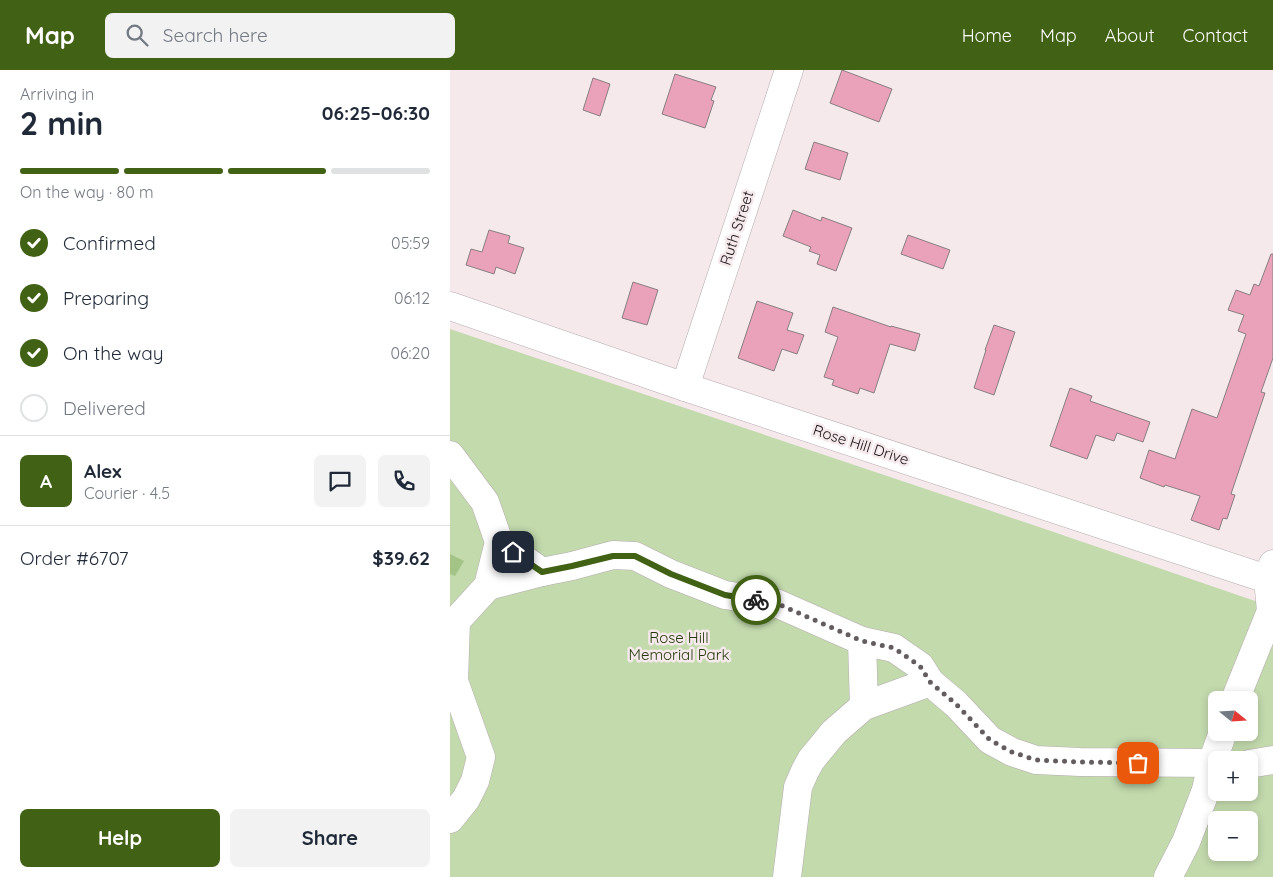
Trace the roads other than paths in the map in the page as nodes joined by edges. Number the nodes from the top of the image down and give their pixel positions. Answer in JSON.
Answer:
{"nodes":[{"id":1,"x":789,"y":70,"type":"edge"},
{"id":2,"x":450,"y":306,"type":"edge"},
{"id":3,"x":685,"y":386,"type":"junction"},
{"id":4,"x":450,"y":455,"type":"edge"},
{"id":5,"x":499,"y":542,"type":"junction"},
{"id":6,"x":542,"y":572,"type":"junction"},
{"id":7,"x":1271,"y":574,"type":"edge"},
{"id":8,"x":488,"y":586,"type":"junction"},
{"id":9,"x":453,"y":622,"type":"edge"},
{"id":10,"x":862,"y":641,"type":"junction"},
{"id":11,"x":452,"y":679,"type":"edge"},
{"id":12,"x":930,"y":682,"type":"junction"},
{"id":13,"x":1238,"y":691,"type":"edge"},
{"id":14,"x":864,"y":706,"type":"junction"},
{"id":15,"x":1273,"y":760,"type":"edge"},
{"id":16,"x":1258,"y":762,"type":"edge"},
{"id":17,"x":1208,"y":763,"type":"edge"},
{"id":18,"x":1208,"y":783,"type":"edge"},
{"id":19,"x":450,"y":819,"type":"edge"},
{"id":20,"x":787,"y":877,"type":"edge"},
{"id":21,"x":1168,"y":877,"type":"edge"}],
"edges":[{"from":1,"to":3,"type":"street","name":"Ruth Street"},
{"from":2,"to":3,"type":"street","name":"Rose Hill Drive"},
{"from":3,"to":7,"type":"street","name":"Rose Hill Drive"},
{"from":4,"to":5,"type":"street"},
{"from":5,"to":6,"type":"street"},
{"from":5,"to":8,"type":"street"},
{"from":6,"to":8,"type":"street"},
{"from":6,"to":10,"type":"street"},
{"from":7,"to":13,"type":"street"},
{"from":8,"to":9,"type":"street"},
{"from":9,"to":11,"type":"street"},
{"from":10,"to":12,"type":"street"},
{"from":10,"to":14,"type":"street"},
{"from":11,"to":19,"type":"street"},
{"from":12,"to":14,"type":"street"},
{"from":12,"to":17,"type":"street"},
{"from":14,"to":20,"type":"street"},
{"from":15,"to":16,"type":"street"},
{"from":18,"to":21,"type":"street"}]}
